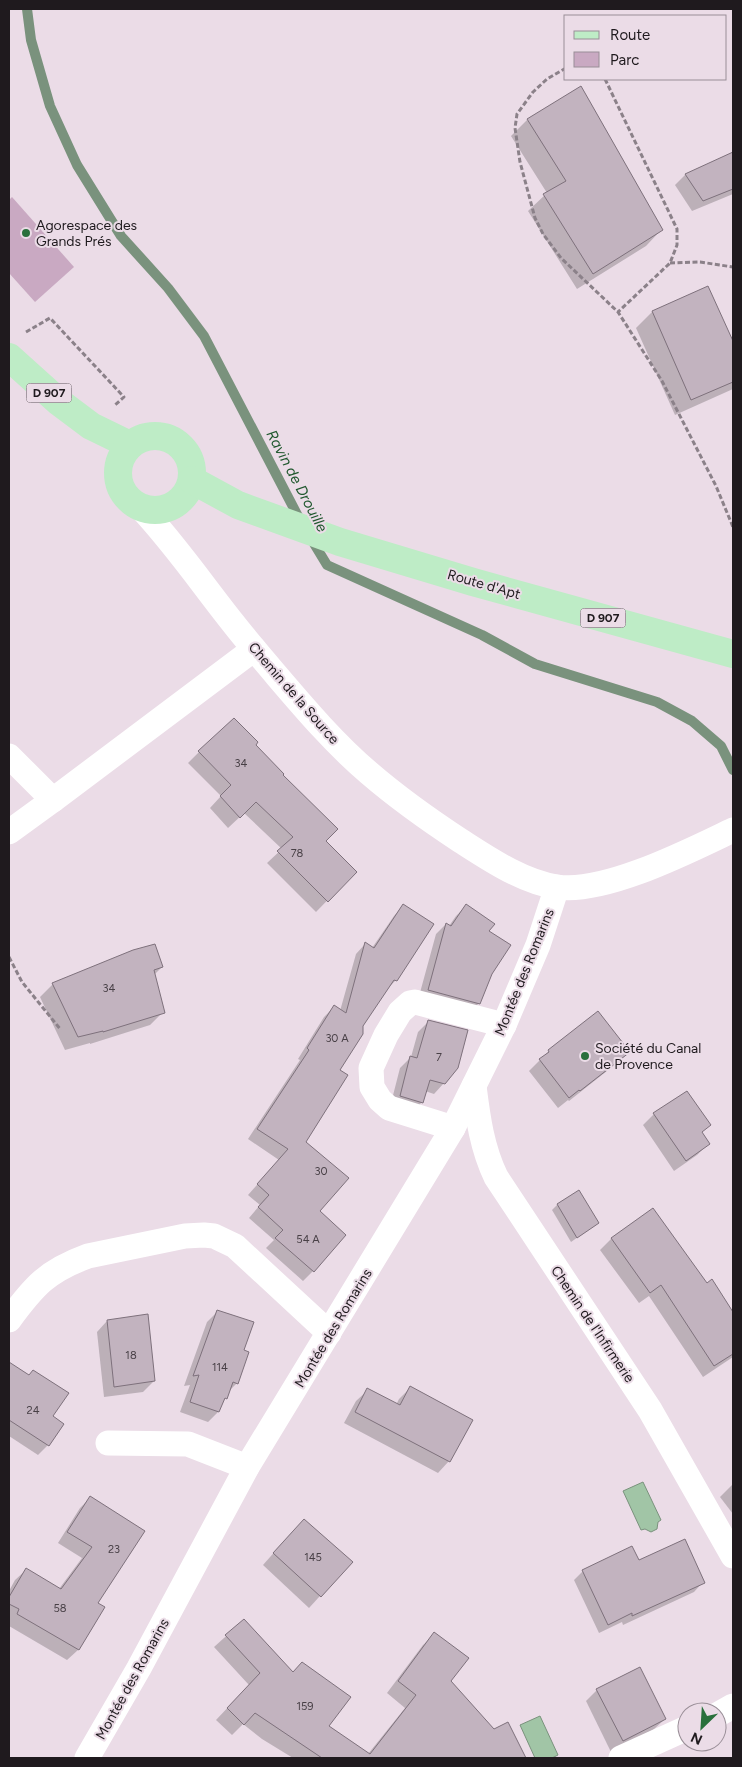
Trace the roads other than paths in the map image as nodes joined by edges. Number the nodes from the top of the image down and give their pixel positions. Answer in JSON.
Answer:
{"nodes":[{"id":1,"x":15,"y":346,"type":"edge"},
{"id":2,"x":124,"y":455,"type":"junction"},
{"id":3,"x":170,"y":499,"type":"junction"},
{"id":4,"x":254,"y":649,"type":"junction"},
{"id":5,"x":733,"y":654,"type":"edge"},
{"id":6,"x":9,"y":756,"type":"edge"},
{"id":7,"x":53,"y":800,"type":"junction"},
{"id":8,"x":733,"y":830,"type":"edge"},
{"id":9,"x":9,"y":832,"type":"edge"},
{"id":10,"x":557,"y":887,"type":"junction"},
{"id":11,"x":504,"y":1026,"type":"junction"},
{"id":12,"x":474,"y":1086,"type":"junction"},
{"id":13,"x":453,"y":1128,"type":"junction"},
{"id":14,"x":9,"y":1320,"type":"edge"},
{"id":15,"x":330,"y":1333,"type":"junction"},
{"id":16,"x":108,"y":1443,"type":"dead end"},
{"id":17,"x":247,"y":1467,"type":"junction"},
{"id":18,"x":733,"y":1556,"type":"edge"},
{"id":19,"x":677,"y":1733,"type":"edge"},
{"id":20,"x":87,"y":1758,"type":"edge"},
{"id":21,"x":621,"y":1758,"type":"edge"}],
"edges":[{"from":1,"to":2,"type":"main road","number":"D 907"},
{"from":2,"to":3,"type":"main road"},
{"from":2,"to":3,"type":"main road"},
{"from":3,"to":4,"type":"street","name":"Chemin de la Source"},
{"from":3,"to":5,"type":"main road","name":"Route d'Apt","number":"D 907"},
{"from":4,"to":7,"type":"street"},
{"from":4,"to":10,"type":"street","name":"Chemin de la Source"},
{"from":6,"to":7,"type":"street"},
{"from":7,"to":9,"type":"street"},
{"from":8,"to":10,"type":"street","name":"Chemin de la Source"},
{"from":10,"to":11,"type":"street","name":"Montée des Romarins"},
{"from":11,"to":12,"type":"street","name":"Montée des Romarins"},
{"from":11,"to":13,"type":"street"},
{"from":12,"to":13,"type":"street","name":"Montée des Romarins"},
{"from":12,"to":18,"type":"street","name":"Chemin de l'Infirmerie"},
{"from":13,"to":15,"type":"street","name":"Montée des Romarins"},
{"from":14,"to":15,"type":"street"},
{"from":15,"to":17,"type":"street","name":"Montée des Romarins"},
{"from":16,"to":17,"type":"street"},
{"from":17,"to":20,"type":"street","name":"Montée des Romarins"},
{"from":19,"to":21,"type":"street"}]}
